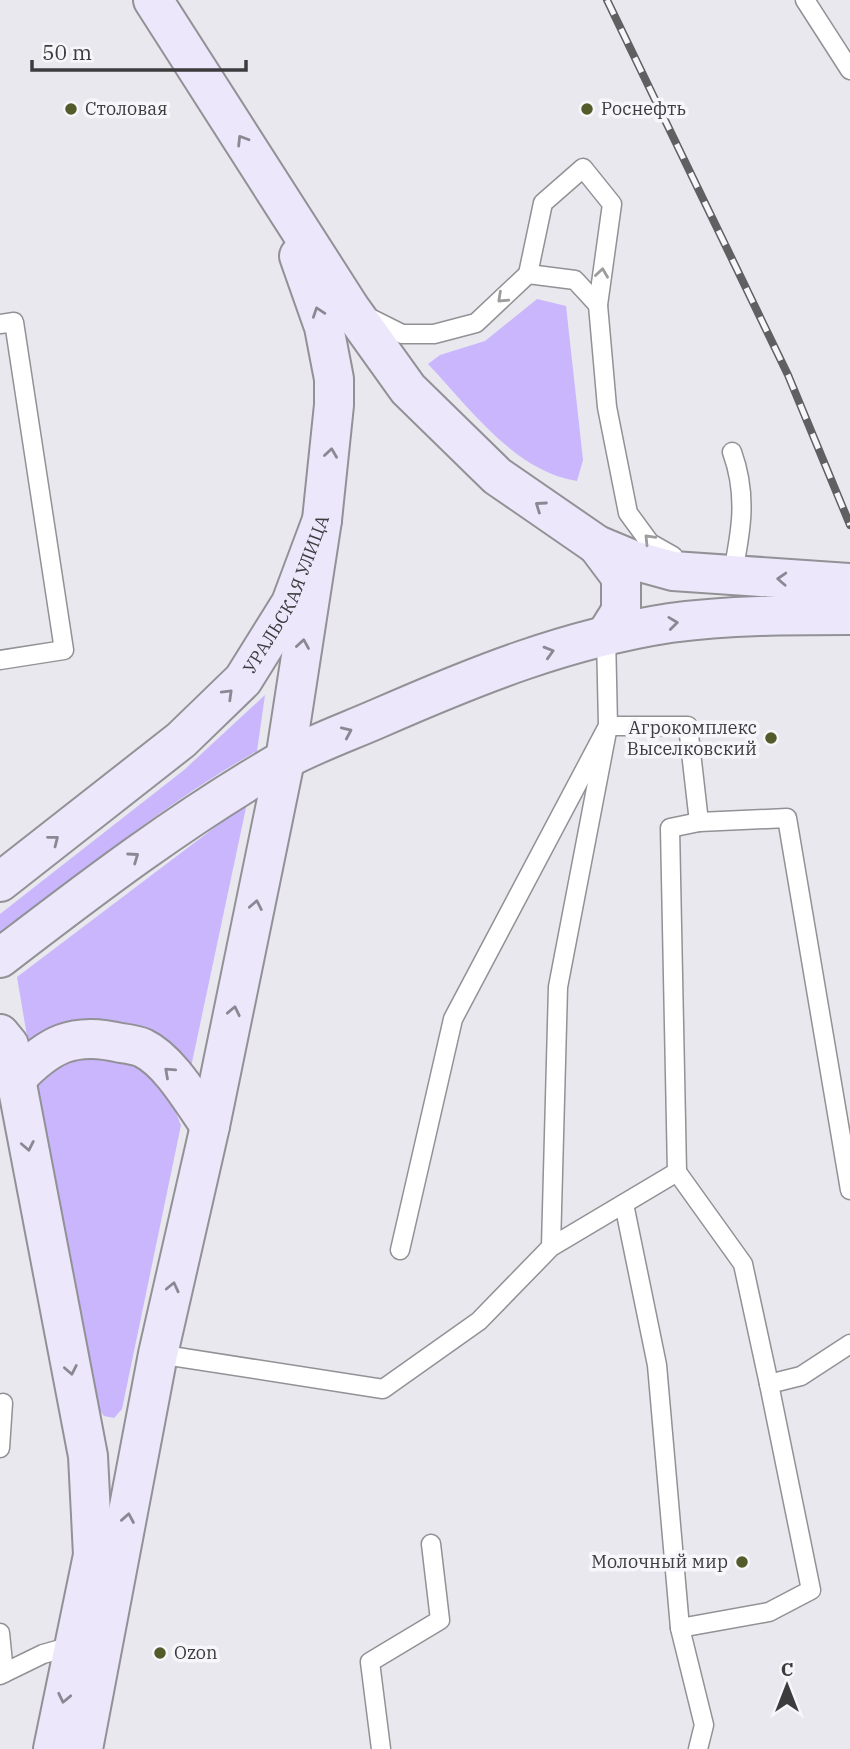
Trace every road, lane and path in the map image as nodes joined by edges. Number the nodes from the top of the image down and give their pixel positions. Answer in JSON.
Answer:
{"nodes":[{"id":1,"x":153,"y":0,"type":"edge"},
{"id":2,"x":805,"y":0,"type":"edge"},
{"id":3,"x":850,"y":70,"type":"edge"},
{"id":4,"x":279,"y":198,"type":"junction"},
{"id":5,"x":528,"y":275,"type":"junction"},
{"id":6,"x":598,"y":305,"type":"junction"},
{"id":7,"x":350,"y":308,"type":"junction"},
{"id":8,"x":0,"y":324,"type":"edge"},
{"id":9,"x":732,"y":452,"type":"dead end"},
{"id":10,"x":321,"y":520,"type":"junction"},
{"id":11,"x":597,"y":545,"type":"junction"},
{"id":12,"x":732,"y":577,"type":"junction"},
{"id":13,"x":850,"y":583,"type":"edge"},
{"id":14,"x":850,"y":615,"type":"edge"},
{"id":15,"x":606,"y":635,"type":"junction"},
{"id":16,"x":0,"y":660,"type":"edge"},
{"id":17,"x":608,"y":726,"type":"junction"},
{"id":18,"x":285,"y":760,"type":"junction"},
{"id":19,"x":699,"y":822,"type":"junction"},
{"id":20,"x":0,"y":883,"type":"edge"},
{"id":21,"x":0,"y":958,"type":"edge"},
{"id":22,"x":0,"y":1034,"type":"edge"},
{"id":23,"x":16,"y":1079,"type":"junction"},
{"id":24,"x":210,"y":1126,"type":"junction"},
{"id":25,"x":677,"y":1172,"type":"junction"},
{"id":26,"x":850,"y":1190,"type":"edge"},
{"id":27,"x":624,"y":1204,"type":"junction"},
{"id":28,"x":551,"y":1247,"type":"junction"},
{"id":29,"x":400,"y":1250,"type":"dead end"},
{"id":30,"x":850,"y":1344,"type":"edge"},
{"id":31,"x":158,"y":1354,"type":"junction"},
{"id":32,"x":769,"y":1384,"type":"junction"},
{"id":33,"x":3,"y":1404,"type":"dead end"},
{"id":34,"x":0,"y":1448,"type":"edge"},
{"id":35,"x":431,"y":1544,"type":"dead end"},
{"id":36,"x":102,"y":1584,"type":"junction"},
{"id":37,"x":680,"y":1628,"type":"junction"},
{"id":38,"x":0,"y":1633,"type":"edge"},
{"id":39,"x":75,"y":1645,"type":"junction"},
{"id":40,"x":2,"y":1674,"type":"edge"},
{"id":41,"x":53,"y":1749,"type":"edge"},
{"id":42,"x":83,"y":1749,"type":"edge"},
{"id":43,"x":382,"y":1749,"type":"edge"},
{"id":44,"x":698,"y":1749,"type":"edge"}],
"edges":[{"from":4,"to":1,"type":"main road","one_way":true},
{"from":2,"to":3,"type":"lane"},
{"from":4,"to":7,"type":"main road"},
{"from":10,"to":4,"type":"main road","name":"УРАЛЬСКАЯ УЛИЦА","one_way":true},
{"from":5,"to":6,"type":"lane"},
{"from":6,"to":5,"type":"lane","one_way":true},
{"from":5,"to":7,"type":"lane","one_way":true},
{"from":12,"to":6,"type":"lane","one_way":true},
{"from":11,"to":7,"type":"main road","one_way":true},
{"from":8,"to":16,"type":"lane"},
{"from":9,"to":12,"type":"lane"},
{"from":18,"to":10,"type":"main road","one_way":true},
{"from":20,"to":10,"type":"main road","name":"УРАЛЬСКАЯ УЛИЦА","one_way":true},
{"from":11,"to":12,"type":"main road"},
{"from":11,"to":15,"type":"main road"},
{"from":13,"to":12,"type":"main road","one_way":true},
{"from":15,"to":14,"type":"main road","one_way":true},
{"from":15,"to":17,"type":"lane"},
{"from":18,"to":15,"type":"main road","one_way":true},
{"from":17,"to":19,"type":"lane"},
{"from":17,"to":28,"type":"lane"},
{"from":17,"to":29,"type":"lane"},
{"from":21,"to":18,"type":"main road","one_way":true},
{"from":24,"to":18,"type":"main road","one_way":true},
{"from":19,"to":25,"type":"lane"},
{"from":19,"to":26,"type":"lane"},
{"from":22,"to":23,"type":"main road"},
{"from":24,"to":23,"type":"main road","one_way":true},
{"from":23,"to":36,"type":"main road","one_way":true},
{"from":31,"to":24,"type":"main road","one_way":true},
{"from":25,"to":27,"type":"lane"},
{"from":25,"to":32,"type":"lane"},
{"from":27,"to":28,"type":"lane"},
{"from":27,"to":37,"type":"lane"},
{"from":28,"to":31,"type":"lane"},
{"from":30,"to":32,"type":"lane"},
{"from":36,"to":31,"type":"main road","one_way":true},
{"from":32,"to":37,"type":"lane"},
{"from":33,"to":34,"type":"lane"},
{"from":35,"to":43,"type":"lane"},
{"from":36,"to":39,"type":"main road"},
{"from":36,"to":42,"type":"main road"},
{"from":37,"to":44,"type":"lane"},
{"from":38,"to":40,"type":"lane"},
{"from":39,"to":40,"type":"lane"},
{"from":39,"to":41,"type":"main road","one_way":true}]}
